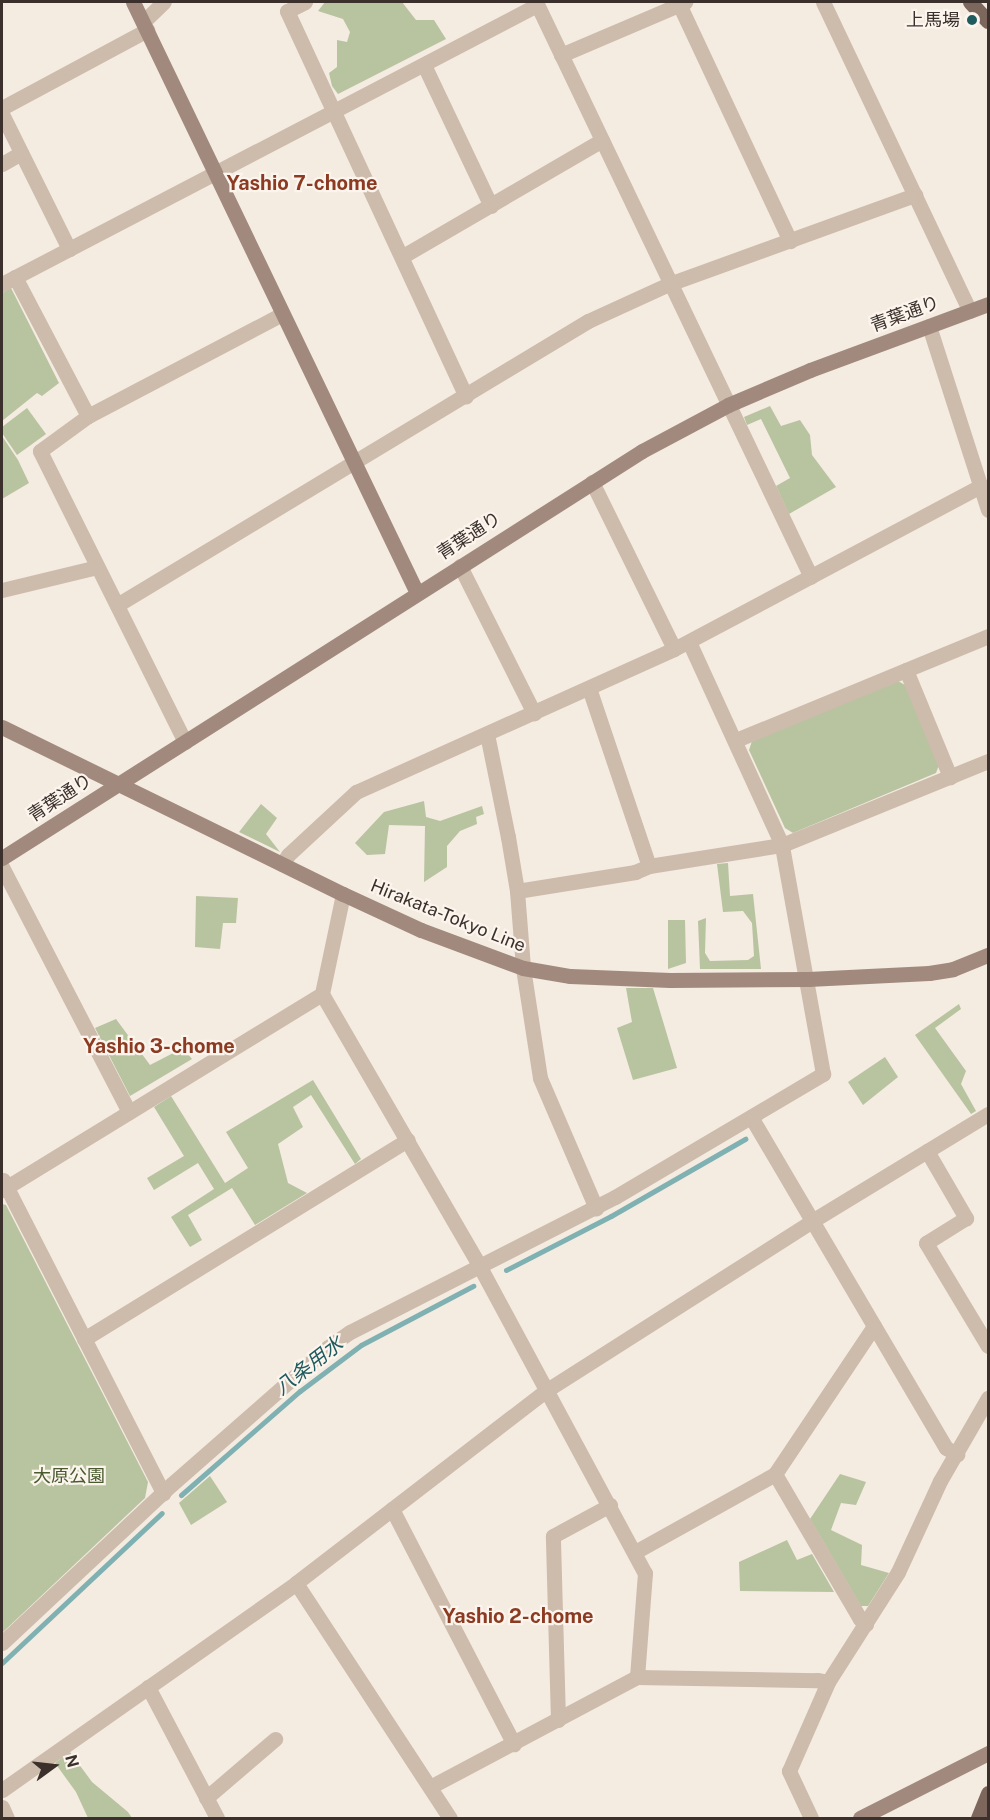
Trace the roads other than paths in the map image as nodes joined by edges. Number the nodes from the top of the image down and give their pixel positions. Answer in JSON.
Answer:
{"nodes":[{"id":1,"x":133,"y":2,"type":"edge"},
{"id":2,"x":164,"y":2,"type":"edge"},
{"id":3,"x":305,"y":2,"type":"edge"},
{"id":4,"x":824,"y":2,"type":"edge"},
{"id":5,"x":970,"y":2,"type":"edge"},
{"id":6,"x":536,"y":3,"type":"edge"},
{"id":7,"x":682,"y":3,"type":"edge"},
{"id":8,"x":988,"y":21,"type":"edge"},
{"id":9,"x":145,"y":26,"type":"junction"},
{"id":10,"x":561,"y":55,"type":"junction"},
{"id":11,"x":424,"y":64,"type":"junction"},
{"id":12,"x":2,"y":108,"type":"edge"},
{"id":13,"x":335,"y":111,"type":"junction"},
{"id":14,"x":2,"y":114,"type":"edge"},
{"id":15,"x":602,"y":140,"type":"junction"},
{"id":16,"x":21,"y":153,"type":"junction"},
{"id":17,"x":2,"y":164,"type":"edge"},
{"id":18,"x":215,"y":172,"type":"junction"},
{"id":19,"x":915,"y":195,"type":"junction"},
{"id":20,"x":490,"y":206,"type":"junction"},
{"id":21,"x":790,"y":242,"type":"junction"},
{"id":22,"x":69,"y":249,"type":"junction"},
{"id":23,"x":403,"y":256,"type":"junction"},
{"id":24,"x":8,"y":281,"type":"edge"},
{"id":25,"x":669,"y":284,"type":"junction"},
{"id":26,"x":988,"y":304,"type":"edge"},
{"id":27,"x":970,"y":311,"type":"junction"},
{"id":28,"x":282,"y":314,"type":"junction"},
{"id":29,"x":929,"y":326,"type":"junction"},
{"id":30,"x":466,"y":396,"type":"junction"},
{"id":31,"x":728,"y":405,"type":"junction"},
{"id":32,"x":88,"y":416,"type":"junction"},
{"id":33,"x":355,"y":462,"type":"junction"},
{"id":34,"x":592,"y":482,"type":"junction"},
{"id":35,"x":981,"y":486,"type":"junction"},
{"id":36,"x":988,"y":510,"type":"edge"},
{"id":37,"x":460,"y":566,"type":"junction"},
{"id":38,"x":97,"y":567,"type":"junction"},
{"id":39,"x":811,"y":578,"type":"junction"},
{"id":40,"x":2,"y":590,"type":"edge"},
{"id":41,"x":417,"y":593,"type":"junction"},
{"id":42,"x":117,"y":606,"type":"junction"},
{"id":43,"x":988,"y":636,"type":"edge"},
{"id":44,"x":689,"y":642,"type":"junction"},
{"id":45,"x":674,"y":649,"type":"junction"},
{"id":46,"x":906,"y":670,"type":"junction"},
{"id":47,"x":589,"y":688,"type":"junction"},
{"id":48,"x":534,"y":713,"type":"junction"},
{"id":49,"x":2,"y":728,"type":"edge"},
{"id":50,"x":487,"y":735,"type":"junction"},
{"id":51,"x":736,"y":740,"type":"junction"},
{"id":52,"x":185,"y":742,"type":"junction"},
{"id":53,"x":988,"y":761,"type":"edge"},
{"id":54,"x":950,"y":777,"type":"junction"},
{"id":55,"x":118,"y":784,"type":"junction"},
{"id":56,"x":782,"y":845,"type":"junction"},
{"id":57,"x":2,"y":858,"type":"edge"},
{"id":58,"x":282,"y":864,"type":"junction"},
{"id":59,"x":649,"y":866,"type":"junction"},
{"id":60,"x":2,"y":867,"type":"edge"},
{"id":61,"x":517,"y":891,"type":"junction"},
{"id":62,"x":343,"y":894,"type":"junction"},
{"id":63,"x":988,"y":956,"type":"edge"},
{"id":64,"x":523,"y":968,"type":"junction"},
{"id":65,"x":808,"y":978,"type":"junction"},
{"id":66,"x":322,"y":994,"type":"junction"},
{"id":67,"x":129,"y":1112,"type":"junction"},
{"id":68,"x":988,"y":1113,"type":"edge"},
{"id":69,"x":751,"y":1117,"type":"junction"},
{"id":70,"x":408,"y":1140,"type":"junction"},
{"id":71,"x":927,"y":1151,"type":"junction"},
{"id":72,"x":3,"y":1185,"type":"edge"},
{"id":73,"x":596,"y":1208,"type":"junction"},
{"id":74,"x":812,"y":1221,"type":"junction"},
{"id":75,"x":480,"y":1267,"type":"junction"},
{"id":76,"x":874,"y":1326,"type":"junction"},
{"id":77,"x":84,"y":1339,"type":"junction"},
{"id":78,"x":988,"y":1347,"type":"edge"},
{"id":79,"x":547,"y":1390,"type":"junction"},
{"id":80,"x":988,"y":1398,"type":"edge"},
{"id":81,"x":957,"y":1454,"type":"junction"},
{"id":82,"x":775,"y":1474,"type":"junction"},
{"id":83,"x":163,"y":1493,"type":"junction"},
{"id":84,"x":610,"y":1505,"type":"junction"},
{"id":85,"x":392,"y":1509,"type":"junction"},
{"id":86,"x":635,"y":1552,"type":"junction"},
{"id":87,"x":296,"y":1583,"type":"junction"},
{"id":88,"x":866,"y":1624,"type":"junction"},
{"id":89,"x":2,"y":1643,"type":"edge"},
{"id":90,"x":637,"y":1677,"type":"junction"},
{"id":91,"x":828,"y":1683,"type":"junction"},
{"id":92,"x":148,"y":1687,"type":"junction"},
{"id":93,"x":558,"y":1720,"type":"junction"},
{"id":94,"x":275,"y":1738,"type":"dead end"},
{"id":95,"x":514,"y":1744,"type":"junction"},
{"id":96,"x":988,"y":1753,"type":"edge"},
{"id":97,"x":430,"y":1788,"type":"junction"},
{"id":98,"x":2,"y":1790,"type":"edge"},
{"id":99,"x":988,"y":1793,"type":"edge"},
{"id":100,"x":206,"y":1798,"type":"junction"},
{"id":101,"x":2,"y":1807,"type":"edge"},
{"id":102,"x":7,"y":1818,"type":"edge"},
{"id":103,"x":217,"y":1818,"type":"edge"},
{"id":104,"x":450,"y":1818,"type":"edge"},
{"id":105,"x":811,"y":1818,"type":"edge"},
{"id":106,"x":860,"y":1818,"type":"edge"},
{"id":107,"x":978,"y":1818,"type":"edge"}],
"edges":[{"from":1,"to":9,"type":"street"},
{"from":2,"to":9,"type":"street"},
{"from":3,"to":13,"type":"street"},
{"from":4,"to":19,"type":"street"},
{"from":5,"to":8,"type":"main road"},
{"from":6,"to":10,"type":"street"},
{"from":6,"to":11,"type":"street"},
{"from":7,"to":10,"type":"street"},
{"from":7,"to":21,"type":"street"},
{"from":9,"to":12,"type":"street"},
{"from":9,"to":18,"type":"street"},
{"from":10,"to":15,"type":"street"},
{"from":11,"to":13,"type":"street"},
{"from":11,"to":20,"type":"street"},
{"from":13,"to":18,"type":"street"},
{"from":13,"to":23,"type":"street"},
{"from":14,"to":16,"type":"street"},
{"from":15,"to":20,"type":"street"},
{"from":15,"to":25,"type":"street"},
{"from":16,"to":17,"type":"street"},
{"from":16,"to":22,"type":"street"},
{"from":18,"to":22,"type":"street"},
{"from":18,"to":28,"type":"street"},
{"from":19,"to":21,"type":"street"},
{"from":19,"to":27,"type":"street"},
{"from":20,"to":23,"type":"street"},
{"from":21,"to":25,"type":"street"},
{"from":22,"to":24,"type":"street"},
{"from":23,"to":30,"type":"street"},
{"from":24,"to":32,"type":"street"},
{"from":25,"to":30,"type":"street"},
{"from":25,"to":31,"type":"street"},
{"from":26,"to":27,"type":"street","name":"青葉通り"},
{"from":27,"to":29,"type":"street","name":"青葉通り"},
{"from":28,"to":32,"type":"street"},
{"from":28,"to":33,"type":"street"},
{"from":29,"to":31,"type":"street","name":"青葉通り"},
{"from":29,"to":35,"type":"street"},
{"from":30,"to":33,"type":"street"},
{"from":31,"to":34,"type":"street","name":"青葉通り"},
{"from":31,"to":39,"type":"street"},
{"from":32,"to":38,"type":"street"},
{"from":33,"to":41,"type":"street"},
{"from":33,"to":42,"type":"street"},
{"from":34,"to":37,"type":"street","name":"青葉通り"},
{"from":34,"to":45,"type":"street"},
{"from":35,"to":36,"type":"street"},
{"from":35,"to":39,"type":"street"},
{"from":37,"to":41,"type":"street","name":"青葉通り"},
{"from":37,"to":48,"type":"street"},
{"from":38,"to":40,"type":"street"},
{"from":38,"to":42,"type":"street"},
{"from":39,"to":44,"type":"street"},
{"from":41,"to":52,"type":"street","name":"青葉通り"},
{"from":42,"to":52,"type":"street"},
{"from":43,"to":46,"type":"street"},
{"from":44,"to":45,"type":"street"},
{"from":44,"to":51,"type":"street"},
{"from":45,"to":47,"type":"street"},
{"from":46,"to":51,"type":"street"},
{"from":46,"to":54,"type":"street"},
{"from":47,"to":48,"type":"street"},
{"from":47,"to":59,"type":"street"},
{"from":48,"to":50,"type":"street"},
{"from":49,"to":55,"type":"street","name":"Hirakata-Tokyo Line"},
{"from":50,"to":58,"type":"street"},
{"from":50,"to":61,"type":"street"},
{"from":51,"to":56,"type":"street"},
{"from":52,"to":55,"type":"street","name":"青葉通り"},
{"from":53,"to":54,"type":"street"},
{"from":54,"to":56,"type":"street"},
{"from":55,"to":57,"type":"street","name":"青葉通り"},
{"from":55,"to":58,"type":"street","name":"Hirakata-Tokyo Line"},
{"from":56,"to":59,"type":"street"},
{"from":56,"to":65,"type":"street"},
{"from":58,"to":62,"type":"street","name":"Hirakata-Tokyo Line"},
{"from":59,"to":61,"type":"street"},
{"from":60,"to":67,"type":"street"},
{"from":61,"to":64,"type":"street"},
{"from":62,"to":64,"type":"street","name":"Hirakata-Tokyo Line"},
{"from":62,"to":66,"type":"street"},
{"from":63,"to":65,"type":"street","name":"Hirakata-Tokyo Line"},
{"from":64,"to":65,"type":"street","name":"Hirakata-Tokyo Line"},
{"from":64,"to":73,"type":"street"},
{"from":65,"to":69,"type":"street"},
{"from":66,"to":67,"type":"street"},
{"from":66,"to":70,"type":"street"},
{"from":67,"to":72,"type":"street"},
{"from":68,"to":71,"type":"street"},
{"from":69,"to":73,"type":"street"},
{"from":69,"to":74,"type":"street"},
{"from":70,"to":75,"type":"street"},
{"from":70,"to":77,"type":"street"},
{"from":71,"to":74,"type":"street"},
{"from":71,"to":78,"type":"street"},
{"from":72,"to":77,"type":"street"},
{"from":73,"to":75,"type":"street"},
{"from":74,"to":76,"type":"street"},
{"from":74,"to":79,"type":"street"},
{"from":75,"to":79,"type":"street"},
{"from":75,"to":83,"type":"street"},
{"from":76,"to":81,"type":"street"},
{"from":76,"to":82,"type":"street"},
{"from":77,"to":83,"type":"street"},
{"from":79,"to":84,"type":"street"},
{"from":79,"to":85,"type":"street"},
{"from":80,"to":81,"type":"street"},
{"from":81,"to":88,"type":"street"},
{"from":82,"to":86,"type":"street"},
{"from":82,"to":88,"type":"street"},
{"from":83,"to":89,"type":"street"},
{"from":84,"to":86,"type":"street"},
{"from":84,"to":93,"type":"street"},
{"from":85,"to":87,"type":"street"},
{"from":85,"to":95,"type":"street"},
{"from":86,"to":90,"type":"street"},
{"from":87,"to":92,"type":"street"},
{"from":87,"to":97,"type":"street"},
{"from":88,"to":91,"type":"street"},
{"from":90,"to":91,"type":"street"},
{"from":90,"to":93,"type":"street"},
{"from":91,"to":105,"type":"street"},
{"from":92,"to":98,"type":"street"},
{"from":92,"to":100,"type":"street"},
{"from":93,"to":95,"type":"street"},
{"from":94,"to":100,"type":"street"},
{"from":95,"to":97,"type":"street"},
{"from":96,"to":106,"type":"street"},
{"from":97,"to":104,"type":"street"},
{"from":99,"to":107,"type":"main road"},
{"from":100,"to":103,"type":"street"},
{"from":101,"to":102,"type":"street"}]}
